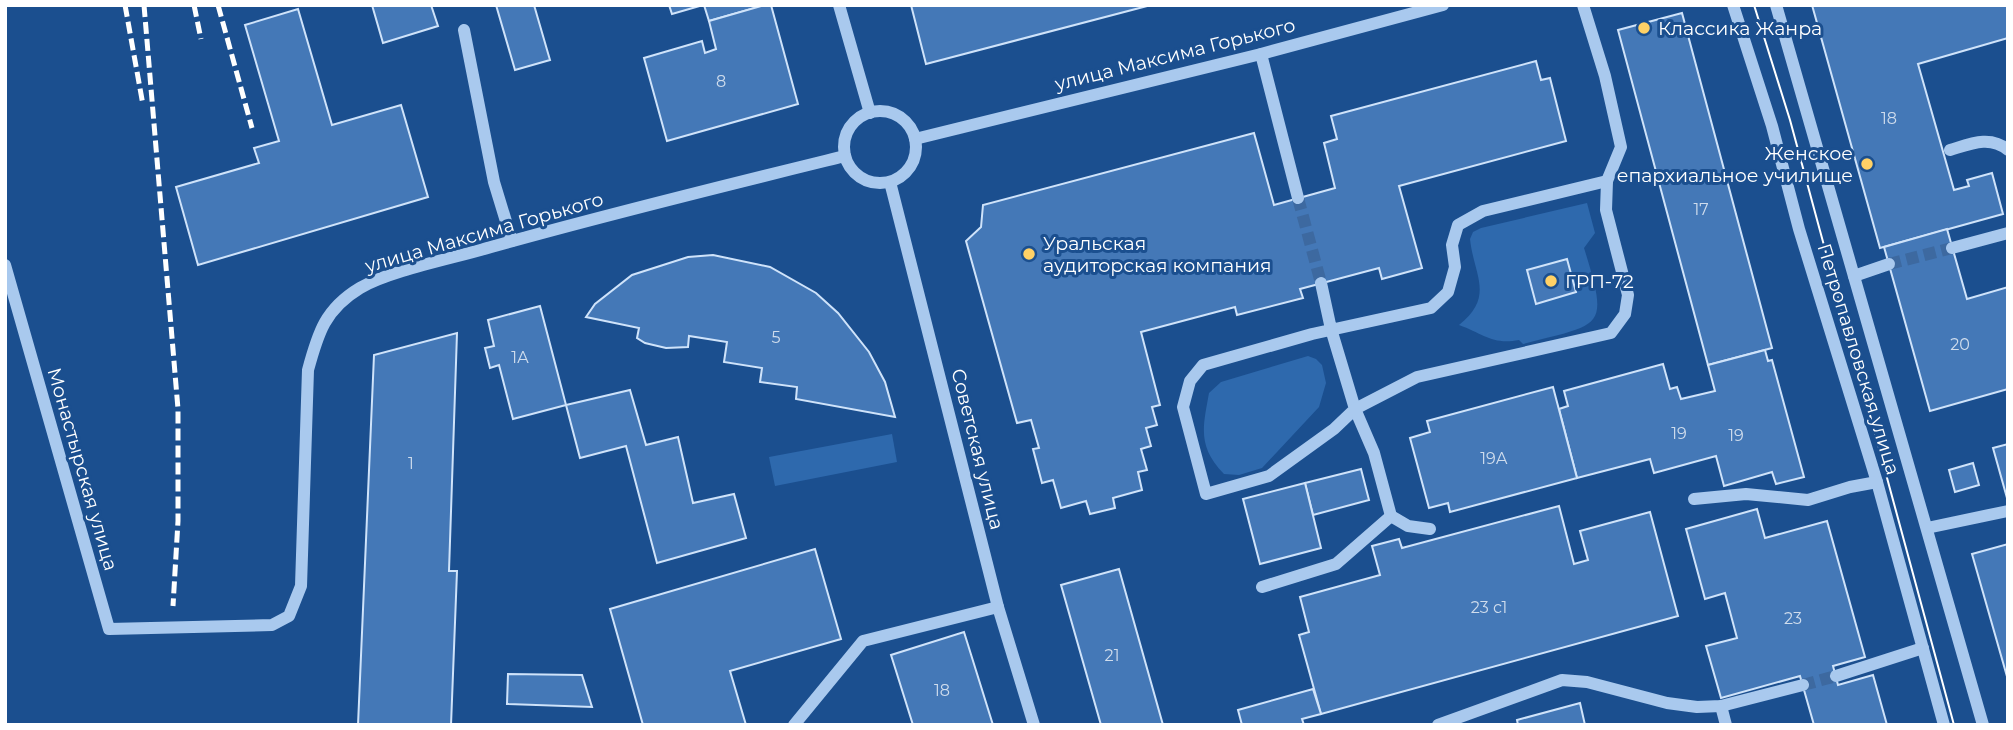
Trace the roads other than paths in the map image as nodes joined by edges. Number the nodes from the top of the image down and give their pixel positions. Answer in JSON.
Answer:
{"nodes":[{"id":1,"x":839,"y":5,"type":"edge"},
{"id":2,"x":1443,"y":5,"type":"edge"},
{"id":3,"x":1583,"y":5,"type":"edge"},
{"id":4,"x":1732,"y":5,"type":"edge"},
{"id":5,"x":1776,"y":5,"type":"edge"},
{"id":6,"x":1394,"y":11,"type":"edge"},
{"id":7,"x":464,"y":30,"type":"dead end"},
{"id":8,"x":1261,"y":54,"type":"junction"},
{"id":9,"x":870,"y":113,"type":"junction"},
{"id":10,"x":915,"y":139,"type":"junction"},
{"id":11,"x":1950,"y":150,"type":"dead end"},
{"id":12,"x":2008,"y":150,"type":"edge"},
{"id":13,"x":845,"y":156,"type":"junction"},
{"id":14,"x":1607,"y":181,"type":"junction"},
{"id":15,"x":890,"y":182,"type":"junction"},
{"id":16,"x":1298,"y":198,"type":"tunnel mouth"},
{"id":17,"x":2008,"y":233,"type":"edge"},
{"id":18,"x":512,"y":242,"type":"junction"},
{"id":19,"x":1952,"y":247,"type":"tunnel mouth"},
{"id":20,"x":1889,"y":264,"type":"tunnel mouth"},
{"id":21,"x":5,"y":265,"type":"edge"},
{"id":22,"x":1854,"y":276,"type":"junction"},
{"id":23,"x":1321,"y":283,"type":"tunnel mouth"},
{"id":24,"x":5,"y":295,"type":"edge"},
{"id":25,"x":21,"y":320,"type":"junction"},
{"id":26,"x":1331,"y":329,"type":"junction"},
{"id":27,"x":1355,"y":409,"type":"junction"},
{"id":28,"x":1877,"y":482,"type":"junction"},
{"id":29,"x":1694,"y":499,"type":"dead end"},
{"id":30,"x":2008,"y":511,"type":"edge"},
{"id":31,"x":1391,"y":516,"type":"junction"},
{"id":32,"x":1927,"y":528,"type":"junction"},
{"id":33,"x":1430,"y":529,"type":"dead end"},
{"id":34,"x":1262,"y":587,"type":"dead end"},
{"id":35,"x":998,"y":607,"type":"junction"},
{"id":36,"x":108,"y":629,"type":"joint"},
{"id":37,"x":1923,"y":648,"type":"junction"},
{"id":38,"x":1836,"y":676,"type":"tunnel mouth"},
{"id":39,"x":1803,"y":685,"type":"tunnel mouth"},
{"id":40,"x":1721,"y":706,"type":"junction"},
{"id":41,"x":794,"y":725,"type":"edge"},
{"id":42,"x":1034,"y":725,"type":"edge"},
{"id":43,"x":1438,"y":725,"type":"edge"},
{"id":44,"x":1726,"y":725,"type":"edge"},
{"id":45,"x":1944,"y":725,"type":"edge"},
{"id":46,"x":1983,"y":725,"type":"edge"}],
"edges":[{"from":1,"to":9,"type":"street"},
{"from":2,"to":6,"type":"street","name":"улица Максима Горького"},
{"from":3,"to":14,"type":"street"},
{"from":4,"to":28,"type":"street","name":"Петропавловская улица"},
{"from":5,"to":22,"type":"street","name":"Петропавловская улица"},
{"from":6,"to":8,"type":"street","name":"улица Максима Горького"},
{"from":7,"to":18,"type":"street"},
{"from":8,"to":10,"type":"street","name":"улица Максима Горького"},
{"from":8,"to":16,"type":"street"},
{"from":9,"to":10,"type":"street"},
{"from":9,"to":13,"type":"street"},
{"from":10,"to":15,"type":"street"},
{"from":11,"to":12,"type":"street"},
{"from":13,"to":15,"type":"street"},
{"from":13,"to":18,"type":"street","name":"улица Максима Горького"},
{"from":14,"to":26,"type":"street"},
{"from":14,"to":27,"type":"street"},
{"from":15,"to":35,"type":"street","name":"Советская улица"},
{"from":17,"to":19,"type":"street"},
{"from":18,"to":36,"type":"street","name":"улица Максима Горького"},
{"from":20,"to":22,"type":"street"},
{"from":21,"to":25,"type":"street","name":"Монастырская улица"},
{"from":22,"to":32,"type":"street","name":"Петропавловская улица"},
{"from":23,"to":26,"type":"street"},
{"from":24,"to":25,"type":"street","name":"Монастырская улица"},
{"from":25,"to":36,"type":"street","name":"Монастырская улица"},
{"from":26,"to":27,"type":"street"},
{"from":26,"to":27,"type":"street"},
{"from":27,"to":31,"type":"street"},
{"from":28,"to":29,"type":"street"},
{"from":28,"to":37,"type":"street","name":"Петропавловская улица"},
{"from":30,"to":32,"type":"street"},
{"from":31,"to":33,"type":"street"},
{"from":31,"to":34,"type":"street"},
{"from":32,"to":46,"type":"street","name":"Петропавловская улица"},
{"from":35,"to":41,"type":"street"},
{"from":35,"to":42,"type":"street","name":"Советская улица"},
{"from":37,"to":38,"type":"street"},
{"from":37,"to":45,"type":"street","name":"Петропавловская улица"},
{"from":39,"to":40,"type":"street"},
{"from":40,"to":43,"type":"street"},
{"from":40,"to":44,"type":"street"}]}
